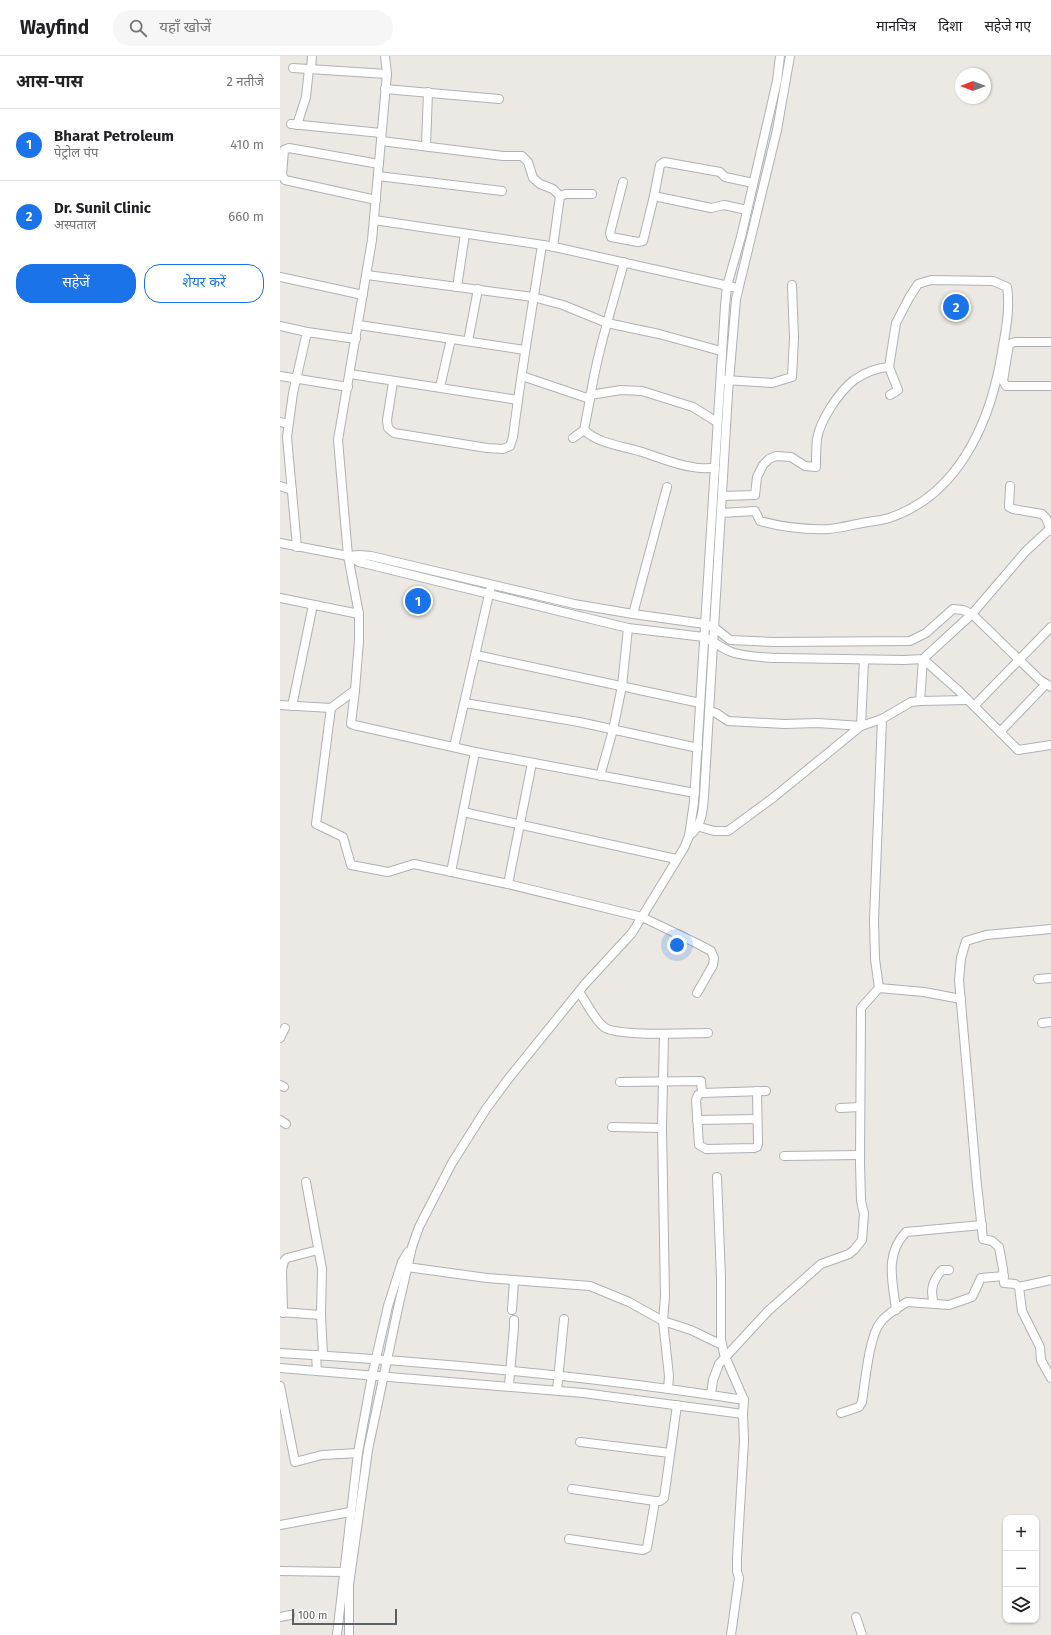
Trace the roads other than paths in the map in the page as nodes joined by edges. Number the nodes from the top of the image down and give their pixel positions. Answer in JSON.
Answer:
{"nodes":[{"id":1,"x":312,"y":56,"type":"edge"},
{"id":2,"x":385,"y":56,"type":"edge"},
{"id":3,"x":780,"y":56,"type":"edge"},
{"id":4,"x":790,"y":56,"type":"edge"},
{"id":5,"x":293,"y":68,"type":"dead end"},
{"id":6,"x":310,"y":69,"type":"junction"},
{"id":7,"x":387,"y":74,"type":"junction"},
{"id":8,"x":385,"y":89,"type":"junction"},
{"id":9,"x":428,"y":92,"type":"junction"},
{"id":10,"x":499,"y":99,"type":"dead end"},
{"id":11,"x":381,"y":137,"type":"junction"},
{"id":12,"x":426,"y":146,"type":"junction"},
{"id":13,"x":379,"y":164,"type":"junction"},
{"id":14,"x":378,"y":176,"type":"junction"},
{"id":15,"x":623,"y":182,"type":"dead end"},
{"id":16,"x":753,"y":183,"type":"junction"},
{"id":17,"x":502,"y":191,"type":"dead end"},
{"id":18,"x":592,"y":194,"type":"dead end"},
{"id":19,"x":560,"y":196,"type":"junction"},
{"id":20,"x":654,"y":196,"type":"junction"},
{"id":21,"x":376,"y":200,"type":"junction"},
{"id":22,"x":747,"y":210,"type":"junction"},
{"id":23,"x":374,"y":220,"type":"junction"},
{"id":24,"x":466,"y":234,"type":"junction"},
{"id":25,"x":542,"y":245,"type":"junction"},
{"id":26,"x":553,"y":247,"type":"junction"},
{"id":27,"x":624,"y":262,"type":"junction"},
{"id":28,"x":366,"y":275,"type":"junction"},
{"id":29,"x":280,"y":276,"type":"edge"},
{"id":30,"x":792,"y":285,"type":"dead end"},
{"id":31,"x":728,"y":286,"type":"junction"},
{"id":32,"x":457,"y":287,"type":"junction"},
{"id":33,"x":478,"y":289,"type":"junction"},
{"id":34,"x":738,"y":289,"type":"junction"},
{"id":35,"x":364,"y":295,"type":"junction"},
{"id":36,"x":533,"y":297,"type":"junction"},
{"id":37,"x":607,"y":323,"type":"junction"},
{"id":38,"x":359,"y":325,"type":"junction"},
{"id":39,"x":280,"y":326,"type":"edge"},
{"id":40,"x":307,"y":332,"type":"junction"},
{"id":41,"x":356,"y":339,"type":"junction"},
{"id":42,"x":451,"y":339,"type":"junction"},
{"id":43,"x":468,"y":340,"type":"junction"},
{"id":44,"x":1051,"y":342,"type":"edge"},
{"id":45,"x":526,"y":350,"type":"junction"},
{"id":46,"x":721,"y":351,"type":"junction"},
{"id":47,"x":889,"y":367,"type":"junction"},
{"id":48,"x":350,"y":374,"type":"junction"},
{"id":49,"x":280,"y":376,"type":"edge"},
{"id":50,"x":522,"y":376,"type":"junction"},
{"id":51,"x":297,"y":378,"type":"junction"},
{"id":52,"x":720,"y":379,"type":"junction"},
{"id":53,"x":729,"y":381,"type":"junction"},
{"id":54,"x":393,"y":382,"type":"junction"},
{"id":55,"x":1051,"y":386,"type":"edge"},
{"id":56,"x":348,"y":387,"type":"junction"},
{"id":57,"x":440,"y":388,"type":"junction"},
{"id":58,"x":890,"y":395,"type":"dead end"},
{"id":59,"x":590,"y":397,"type":"junction"},
{"id":60,"x":518,"y":400,"type":"junction"},
{"id":61,"x":718,"y":422,"type":"junction"},
{"id":62,"x":284,"y":423,"type":"edge"},
{"id":63,"x":584,"y":430,"type":"junction"},
{"id":64,"x":573,"y":438,"type":"dead end"},
{"id":65,"x":715,"y":468,"type":"junction"},
{"id":66,"x":280,"y":486,"type":"edge"},
{"id":67,"x":1010,"y":486,"type":"dead end"},
{"id":68,"x":667,"y":487,"type":"dead end"},
{"id":69,"x":292,"y":490,"type":"junction"},
{"id":70,"x":722,"y":496,"type":"junction"},
{"id":71,"x":721,"y":513,"type":"junction"},
{"id":72,"x":1051,"y":529,"type":"edge"},
{"id":73,"x":280,"y":543,"type":"edge"},
{"id":74,"x":297,"y":547,"type":"junction"},
{"id":75,"x":348,"y":556,"type":"junction"},
{"id":76,"x":492,"y":585,"type":"junction"},
{"id":77,"x":489,"y":595,"type":"junction"},
{"id":78,"x":280,"y":598,"type":"edge"},
{"id":79,"x":313,"y":605,"type":"junction"},
{"id":80,"x":359,"y":614,"type":"junction"},
{"id":81,"x":633,"y":614,"type":"junction"},
{"id":82,"x":972,"y":614,"type":"junction"},
{"id":83,"x":705,"y":624,"type":"junction"},
{"id":84,"x":1051,"y":627,"type":"edge"},
{"id":85,"x":628,"y":628,"type":"junction"},
{"id":86,"x":715,"y":628,"type":"junction"},
{"id":87,"x":704,"y":638,"type":"junction"},
{"id":88,"x":714,"y":641,"type":"junction"},
{"id":89,"x":476,"y":655,"type":"junction"},
{"id":90,"x":923,"y":659,"type":"junction"},
{"id":91,"x":864,"y":660,"type":"junction"},
{"id":92,"x":1020,"y":660,"type":"junction"},
{"id":93,"x":622,"y":686,"type":"junction"},
{"id":94,"x":1049,"y":686,"type":"edge"},
{"id":95,"x":355,"y":690,"type":"junction"},
{"id":96,"x":968,"y":700,"type":"junction"},
{"id":97,"x":920,"y":701,"type":"junction"},
{"id":98,"x":465,"y":703,"type":"junction"},
{"id":99,"x":700,"y":703,"type":"junction"},
{"id":100,"x":280,"y":705,"type":"edge"},
{"id":101,"x":292,"y":706,"type":"junction"},
{"id":102,"x":974,"y":706,"type":"junction"},
{"id":103,"x":331,"y":708,"type":"junction"},
{"id":104,"x":710,"y":711,"type":"junction"},
{"id":105,"x":882,"y":719,"type":"junction"},
{"id":106,"x":861,"y":726,"type":"junction"},
{"id":107,"x":613,"y":730,"type":"junction"},
{"id":108,"x":1000,"y":732,"type":"junction"},
{"id":109,"x":1051,"y":745,"type":"edge"},
{"id":110,"x":454,"y":747,"type":"junction"},
{"id":111,"x":698,"y":748,"type":"junction"},
{"id":112,"x":475,"y":752,"type":"junction"},
{"id":113,"x":532,"y":763,"type":"junction"},
{"id":114,"x":600,"y":776,"type":"junction"},
{"id":115,"x":695,"y":793,"type":"junction"},
{"id":116,"x":463,"y":812,"type":"junction"},
{"id":117,"x":520,"y":825,"type":"junction"},
{"id":118,"x":695,"y":825,"type":"junction"},
{"id":119,"x":676,"y":860,"type":"junction"},
{"id":120,"x":451,"y":872,"type":"junction"},
{"id":121,"x":508,"y":884,"type":"junction"},
{"id":122,"x":642,"y":917,"type":"junction"},
{"id":123,"x":1051,"y":929,"type":"edge"},
{"id":124,"x":1051,"y":978,"type":"edge"},
{"id":125,"x":1038,"y":979,"type":"dead end"},
{"id":126,"x":879,"y":988,"type":"junction"},
{"id":127,"x":579,"y":992,"type":"junction"},
{"id":128,"x":697,"y":993,"type":"dead end"},
{"id":129,"x":961,"y":999,"type":"junction"},
{"id":130,"x":285,"y":1028,"type":"dead end"},
{"id":131,"x":708,"y":1033,"type":"dead end"},
{"id":132,"x":664,"y":1034,"type":"junction"},
{"id":133,"x":280,"y":1038,"type":"edge"},
{"id":134,"x":620,"y":1082,"type":"dead end"},
{"id":135,"x":663,"y":1082,"type":"junction"},
{"id":136,"x":757,"y":1091,"type":"junction"},
{"id":137,"x":766,"y":1091,"type":"dead end"},
{"id":138,"x":702,"y":1093,"type":"junction"},
{"id":139,"x":860,"y":1107,"type":"junction"},
{"id":140,"x":840,"y":1108,"type":"dead end"},
{"id":141,"x":757,"y":1119,"type":"junction"},
{"id":142,"x":697,"y":1120,"type":"junction"},
{"id":143,"x":612,"y":1127,"type":"dead end"},
{"id":144,"x":662,"y":1128,"type":"junction"},
{"id":145,"x":860,"y":1155,"type":"junction"},
{"id":146,"x":784,"y":1156,"type":"dead end"},
{"id":147,"x":718,"y":1177,"type":"dead end"},
{"id":148,"x":306,"y":1182,"type":"dead end"},
{"id":149,"x":982,"y":1226,"type":"junction"},
{"id":150,"x":318,"y":1250,"type":"junction"},
{"id":151,"x":281,"y":1266,"type":"edge"},
{"id":152,"x":405,"y":1266,"type":"junction"},
{"id":153,"x":949,"y":1270,"type":"dead end"},
{"id":154,"x":1004,"y":1276,"type":"junction"},
{"id":155,"x":514,"y":1280,"type":"junction"},
{"id":156,"x":1051,"y":1280,"type":"edge"},
{"id":157,"x":1019,"y":1287,"type":"junction"},
{"id":158,"x":934,"y":1304,"type":"junction"},
{"id":159,"x":512,"y":1310,"type":"dead end"},
{"id":160,"x":896,"y":1310,"type":"junction"},
{"id":161,"x":281,"y":1312,"type":"edge"},
{"id":162,"x":321,"y":1315,"type":"junction"},
{"id":163,"x":564,"y":1319,"type":"dead end"},
{"id":164,"x":514,"y":1320,"type":"dead end"},
{"id":165,"x":663,"y":1321,"type":"junction"},
{"id":166,"x":722,"y":1345,"type":"junction"},
{"id":167,"x":280,"y":1352,"type":"edge"},
{"id":168,"x":319,"y":1355,"type":"junction"},
{"id":169,"x":726,"y":1357,"type":"junction"},
{"id":170,"x":376,"y":1358,"type":"junction"},
{"id":171,"x":386,"y":1359,"type":"junction"},
{"id":172,"x":280,"y":1368,"type":"edge"},
{"id":173,"x":317,"y":1371,"type":"junction"},
{"id":174,"x":510,"y":1371,"type":"junction"},
{"id":175,"x":372,"y":1376,"type":"junction"},
{"id":176,"x":558,"y":1376,"type":"junction"},
{"id":177,"x":382,"y":1377,"type":"junction"},
{"id":178,"x":1051,"y":1378,"type":"edge"},
{"id":179,"x":280,"y":1386,"type":"edge"},
{"id":180,"x":509,"y":1386,"type":"junction"},
{"id":181,"x":668,"y":1389,"type":"junction"},
{"id":182,"x":557,"y":1390,"type":"junction"},
{"id":183,"x":711,"y":1394,"type":"junction"},
{"id":184,"x":744,"y":1400,"type":"junction"},
{"id":185,"x":677,"y":1405,"type":"junction"},
{"id":186,"x":842,"y":1413,"type":"dead end"},
{"id":187,"x":743,"y":1414,"type":"junction"},
{"id":188,"x":580,"y":1442,"type":"dead end"},
{"id":189,"x":358,"y":1453,"type":"junction"},
{"id":190,"x":670,"y":1453,"type":"junction"},
{"id":191,"x":572,"y":1489,"type":"dead end"},
{"id":192,"x":655,"y":1501,"type":"junction"},
{"id":193,"x":350,"y":1512,"type":"junction"},
{"id":194,"x":280,"y":1525,"type":"edge"},
{"id":195,"x":569,"y":1539,"type":"dead end"},
{"id":196,"x":280,"y":1571,"type":"edge"},
{"id":197,"x":344,"y":1572,"type":"junction"},
{"id":198,"x":290,"y":1615,"type":"dead end"},
{"id":199,"x":280,"y":1617,"type":"edge"},
{"id":200,"x":856,"y":1617,"type":"dead end"},
{"id":201,"x":337,"y":1635,"type":"edge"},
{"id":202,"x":349,"y":1635,"type":"edge"},
{"id":203,"x":731,"y":1635,"type":"edge"},
{"id":204,"x":862,"y":1635,"type":"edge"}],
"edges":[{"from":1,"to":6,"type":"street"},
{"from":2,"to":7,"type":"street"},
{"from":3,"to":16,"type":"street"},
{"from":4,"to":34,"type":"street"},
{"from":5,"to":6,"type":"street"},
{"from":6,"to":7,"type":"street"},
{"from":6,"to":11,"type":"street"},
{"from":7,"to":8,"type":"street"},
{"from":8,"to":9,"type":"street"},
{"from":8,"to":11,"type":"street"},
{"from":9,"to":10,"type":"street"},
{"from":9,"to":12,"type":"street"},
{"from":11,"to":12,"type":"street"},
{"from":11,"to":13,"type":"street"},
{"from":12,"to":19,"type":"street"},
{"from":13,"to":14,"type":"street"},
{"from":13,"to":21,"type":"street"},
{"from":14,"to":17,"type":"street"},
{"from":14,"to":21,"type":"street"},
{"from":15,"to":20,"type":"street"},
{"from":16,"to":20,"type":"street"},
{"from":16,"to":22,"type":"street"},
{"from":18,"to":19,"type":"street"},
{"from":19,"to":26,"type":"street"},
{"from":20,"to":22,"type":"street"},
{"from":21,"to":23,"type":"street"},
{"from":22,"to":31,"type":"street"},
{"from":23,"to":24,"type":"street"},
{"from":23,"to":28,"type":"street"},
{"from":24,"to":25,"type":"street"},
{"from":24,"to":32,"type":"street"},
{"from":25,"to":26,"type":"street"},
{"from":25,"to":36,"type":"street"},
{"from":26,"to":27,"type":"street"},
{"from":27,"to":31,"type":"street"},
{"from":27,"to":37,"type":"street"},
{"from":28,"to":32,"type":"street"},
{"from":28,"to":35,"type":"street"},
{"from":29,"to":35,"type":"street"},
{"from":30,"to":53,"type":"street"},
{"from":31,"to":34,"type":"street"},
{"from":31,"to":46,"type":"street"},
{"from":32,"to":33,"type":"street"},
{"from":33,"to":36,"type":"street"},
{"from":33,"to":43,"type":"street"},
{"from":34,"to":53,"type":"street"},
{"from":35,"to":38,"type":"street"},
{"from":36,"to":37,"type":"street"},
{"from":36,"to":45,"type":"street"},
{"from":37,"to":46,"type":"street"},
{"from":37,"to":59,"type":"street"},
{"from":38,"to":41,"type":"street"},
{"from":38,"to":42,"type":"street"},
{"from":39,"to":40,"type":"street"},
{"from":40,"to":41,"type":"street"},
{"from":40,"to":51,"type":"street"},
{"from":41,"to":48,"type":"street"},
{"from":42,"to":43,"type":"street"},
{"from":42,"to":57,"type":"street"},
{"from":43,"to":45,"type":"street"},
{"from":44,"to":55,"type":"street"},
{"from":45,"to":50,"type":"street"},
{"from":46,"to":52,"type":"street"},
{"from":47,"to":58,"type":"street"},
{"from":47,"to":70,"type":"street"},
{"from":47,"to":71,"type":"street"},
{"from":48,"to":54,"type":"street"},
{"from":48,"to":56,"type":"street"},
{"from":49,"to":51,"type":"street"},
{"from":50,"to":59,"type":"street"},
{"from":50,"to":60,"type":"street"},
{"from":51,"to":56,"type":"street"},
{"from":51,"to":62,"type":"street"},
{"from":52,"to":53,"type":"street"},
{"from":52,"to":61,"type":"street"},
{"from":53,"to":70,"type":"street"},
{"from":54,"to":57,"type":"street"},
{"from":54,"to":60,"type":"street"},
{"from":56,"to":75,"type":"street"},
{"from":57,"to":60,"type":"street"},
{"from":59,"to":61,"type":"street"},
{"from":59,"to":63,"type":"street"},
{"from":61,"to":65,"type":"street"},
{"from":62,"to":69,"type":"street"},
{"from":63,"to":64,"type":"street"},
{"from":63,"to":65,"type":"street"},
{"from":65,"to":83,"type":"street"},
{"from":66,"to":69,"type":"street"},
{"from":67,"to":72,"type":"street"},
{"from":68,"to":81,"type":"street"},
{"from":69,"to":74,"type":"street"},
{"from":70,"to":71,"type":"street"},
{"from":71,"to":86,"type":"street"},
{"from":72,"to":82,"type":"street"},
{"from":73,"to":74,"type":"street"},
{"from":74,"to":75,"type":"street"},
{"from":75,"to":76,"type":"street"},
{"from":75,"to":77,"type":"street"},
{"from":75,"to":80,"type":"street"},
{"from":76,"to":77,"type":"street"},
{"from":76,"to":81,"type":"street"},
{"from":77,"to":85,"type":"street"},
{"from":77,"to":89,"type":"street"},
{"from":78,"to":79,"type":"street"},
{"from":79,"to":80,"type":"street"},
{"from":79,"to":101,"type":"street"},
{"from":80,"to":95,"type":"street"},
{"from":81,"to":83,"type":"street"},
{"from":82,"to":86,"type":"street"},
{"from":82,"to":90,"type":"street"},
{"from":82,"to":92,"type":"street"},
{"from":83,"to":86,"type":"street"},
{"from":83,"to":87,"type":"street"},
{"from":84,"to":92,"type":"street"},
{"from":85,"to":87,"type":"street"},
{"from":85,"to":93,"type":"street"},
{"from":86,"to":88,"type":"street"},
{"from":87,"to":88,"type":"street"},
{"from":87,"to":99,"type":"street"},
{"from":88,"to":91,"type":"street"},
{"from":88,"to":104,"type":"street"},
{"from":89,"to":93,"type":"street"},
{"from":89,"to":98,"type":"street"},
{"from":90,"to":91,"type":"street"},
{"from":90,"to":96,"type":"street"},
{"from":90,"to":97,"type":"street"},
{"from":91,"to":106,"type":"street"},
{"from":92,"to":94,"type":"street"},
{"from":92,"to":102,"type":"street"},
{"from":93,"to":99,"type":"street"},
{"from":93,"to":107,"type":"street"},
{"from":94,"to":108,"type":"street"},
{"from":95,"to":103,"type":"street"},
{"from":95,"to":110,"type":"street"},
{"from":96,"to":97,"type":"street"},
{"from":96,"to":102,"type":"street"},
{"from":97,"to":105,"type":"street"},
{"from":98,"to":107,"type":"street"},
{"from":98,"to":110,"type":"street"},
{"from":99,"to":111,"type":"street"},
{"from":100,"to":101,"type":"street"},
{"from":101,"to":103,"type":"street"},
{"from":102,"to":108,"type":"street"},
{"from":103,"to":120,"type":"street"},
{"from":104,"to":106,"type":"street"},
{"from":104,"to":118,"type":"street"},
{"from":105,"to":106,"type":"street"},
{"from":105,"to":126,"type":"street"},
{"from":106,"to":118,"type":"street"},
{"from":107,"to":111,"type":"street"},
{"from":107,"to":114,"type":"street"},
{"from":108,"to":109,"type":"street"},
{"from":110,"to":112,"type":"street"},
{"from":111,"to":115,"type":"street"},
{"from":112,"to":113,"type":"street"},
{"from":112,"to":116,"type":"street"},
{"from":113,"to":114,"type":"street"},
{"from":113,"to":117,"type":"street"},
{"from":114,"to":115,"type":"street"},
{"from":115,"to":118,"type":"street"},
{"from":116,"to":117,"type":"street"},
{"from":116,"to":120,"type":"street"},
{"from":117,"to":119,"type":"street"},
{"from":117,"to":121,"type":"street"},
{"from":118,"to":119,"type":"street"},
{"from":119,"to":122,"type":"street"},
{"from":120,"to":121,"type":"street"},
{"from":121,"to":122,"type":"street"},
{"from":122,"to":127,"type":"street"},
{"from":122,"to":128,"type":"street"},
{"from":123,"to":129,"type":"street"},
{"from":124,"to":125,"type":"street"},
{"from":126,"to":129,"type":"street"},
{"from":126,"to":139,"type":"street"},
{"from":127,"to":132,"type":"street"},
{"from":127,"to":152,"type":"street"},
{"from":129,"to":149,"type":"street"},
{"from":130,"to":133,"type":"street"},
{"from":131,"to":132,"type":"street"},
{"from":132,"to":135,"type":"street"},
{"from":134,"to":135,"type":"street"},
{"from":135,"to":138,"type":"street"},
{"from":135,"to":144,"type":"street"},
{"from":136,"to":137,"type":"street"},
{"from":136,"to":138,"type":"street"},
{"from":136,"to":141,"type":"street"},
{"from":138,"to":142,"type":"street"},
{"from":139,"to":140,"type":"street"},
{"from":139,"to":145,"type":"street"},
{"from":141,"to":142,"type":"street"},
{"from":141,"to":142,"type":"street"},
{"from":143,"to":144,"type":"street"},
{"from":144,"to":165,"type":"street"},
{"from":145,"to":146,"type":"street"},
{"from":145,"to":169,"type":"street"},
{"from":147,"to":166,"type":"street"},
{"from":148,"to":150,"type":"street"},
{"from":149,"to":154,"type":"street"},
{"from":149,"to":160,"type":"street"},
{"from":150,"to":151,"type":"street"},
{"from":150,"to":162,"type":"street"},
{"from":151,"to":161,"type":"street"},
{"from":152,"to":155,"type":"street"},
{"from":152,"to":170,"type":"street"},
{"from":152,"to":171,"type":"street"},
{"from":153,"to":158,"type":"street"},
{"from":154,"to":157,"type":"street"},
{"from":154,"to":158,"type":"street"},
{"from":155,"to":159,"type":"street"},
{"from":155,"to":165,"type":"street"},
{"from":156,"to":157,"type":"street"},
{"from":157,"to":178,"type":"street"},
{"from":158,"to":160,"type":"street"},
{"from":160,"to":186,"type":"street"},
{"from":161,"to":162,"type":"street"},
{"from":162,"to":168,"type":"street"},
{"from":163,"to":176,"type":"street"},
{"from":164,"to":174,"type":"street"},
{"from":165,"to":166,"type":"street"},
{"from":165,"to":181,"type":"street"},
{"from":166,"to":169,"type":"street"},
{"from":167,"to":168,"type":"street"},
{"from":168,"to":170,"type":"street"},
{"from":168,"to":173,"type":"street"},
{"from":169,"to":183,"type":"street"},
{"from":169,"to":184,"type":"street"},
{"from":170,"to":171,"type":"street"},
{"from":170,"to":175,"type":"street"},
{"from":171,"to":174,"type":"street"},
{"from":171,"to":177,"type":"street"},
{"from":172,"to":173,"type":"street"},
{"from":173,"to":175,"type":"street"},
{"from":174,"to":176,"type":"street"},
{"from":174,"to":180,"type":"street"},
{"from":175,"to":177,"type":"street"},
{"from":175,"to":189,"type":"street"},
{"from":176,"to":181,"type":"street"},
{"from":176,"to":182,"type":"street"},
{"from":177,"to":180,"type":"street"},
{"from":177,"to":202,"type":"street"},
{"from":179,"to":189,"type":"street"},
{"from":180,"to":182,"type":"street"},
{"from":181,"to":183,"type":"street"},
{"from":182,"to":185,"type":"street"},
{"from":183,"to":184,"type":"street"},
{"from":184,"to":187,"type":"street"},
{"from":185,"to":187,"type":"street"},
{"from":185,"to":190,"type":"street"},
{"from":187,"to":203,"type":"street"},
{"from":188,"to":190,"type":"street"},
{"from":189,"to":193,"type":"street"},
{"from":190,"to":192,"type":"street"},
{"from":191,"to":192,"type":"street"},
{"from":192,"to":195,"type":"street"},
{"from":193,"to":194,"type":"street"},
{"from":193,"to":197,"type":"street"},
{"from":196,"to":197,"type":"street"},
{"from":197,"to":201,"type":"street"},
{"from":198,"to":199,"type":"street"},
{"from":200,"to":204,"type":"street"}]}
